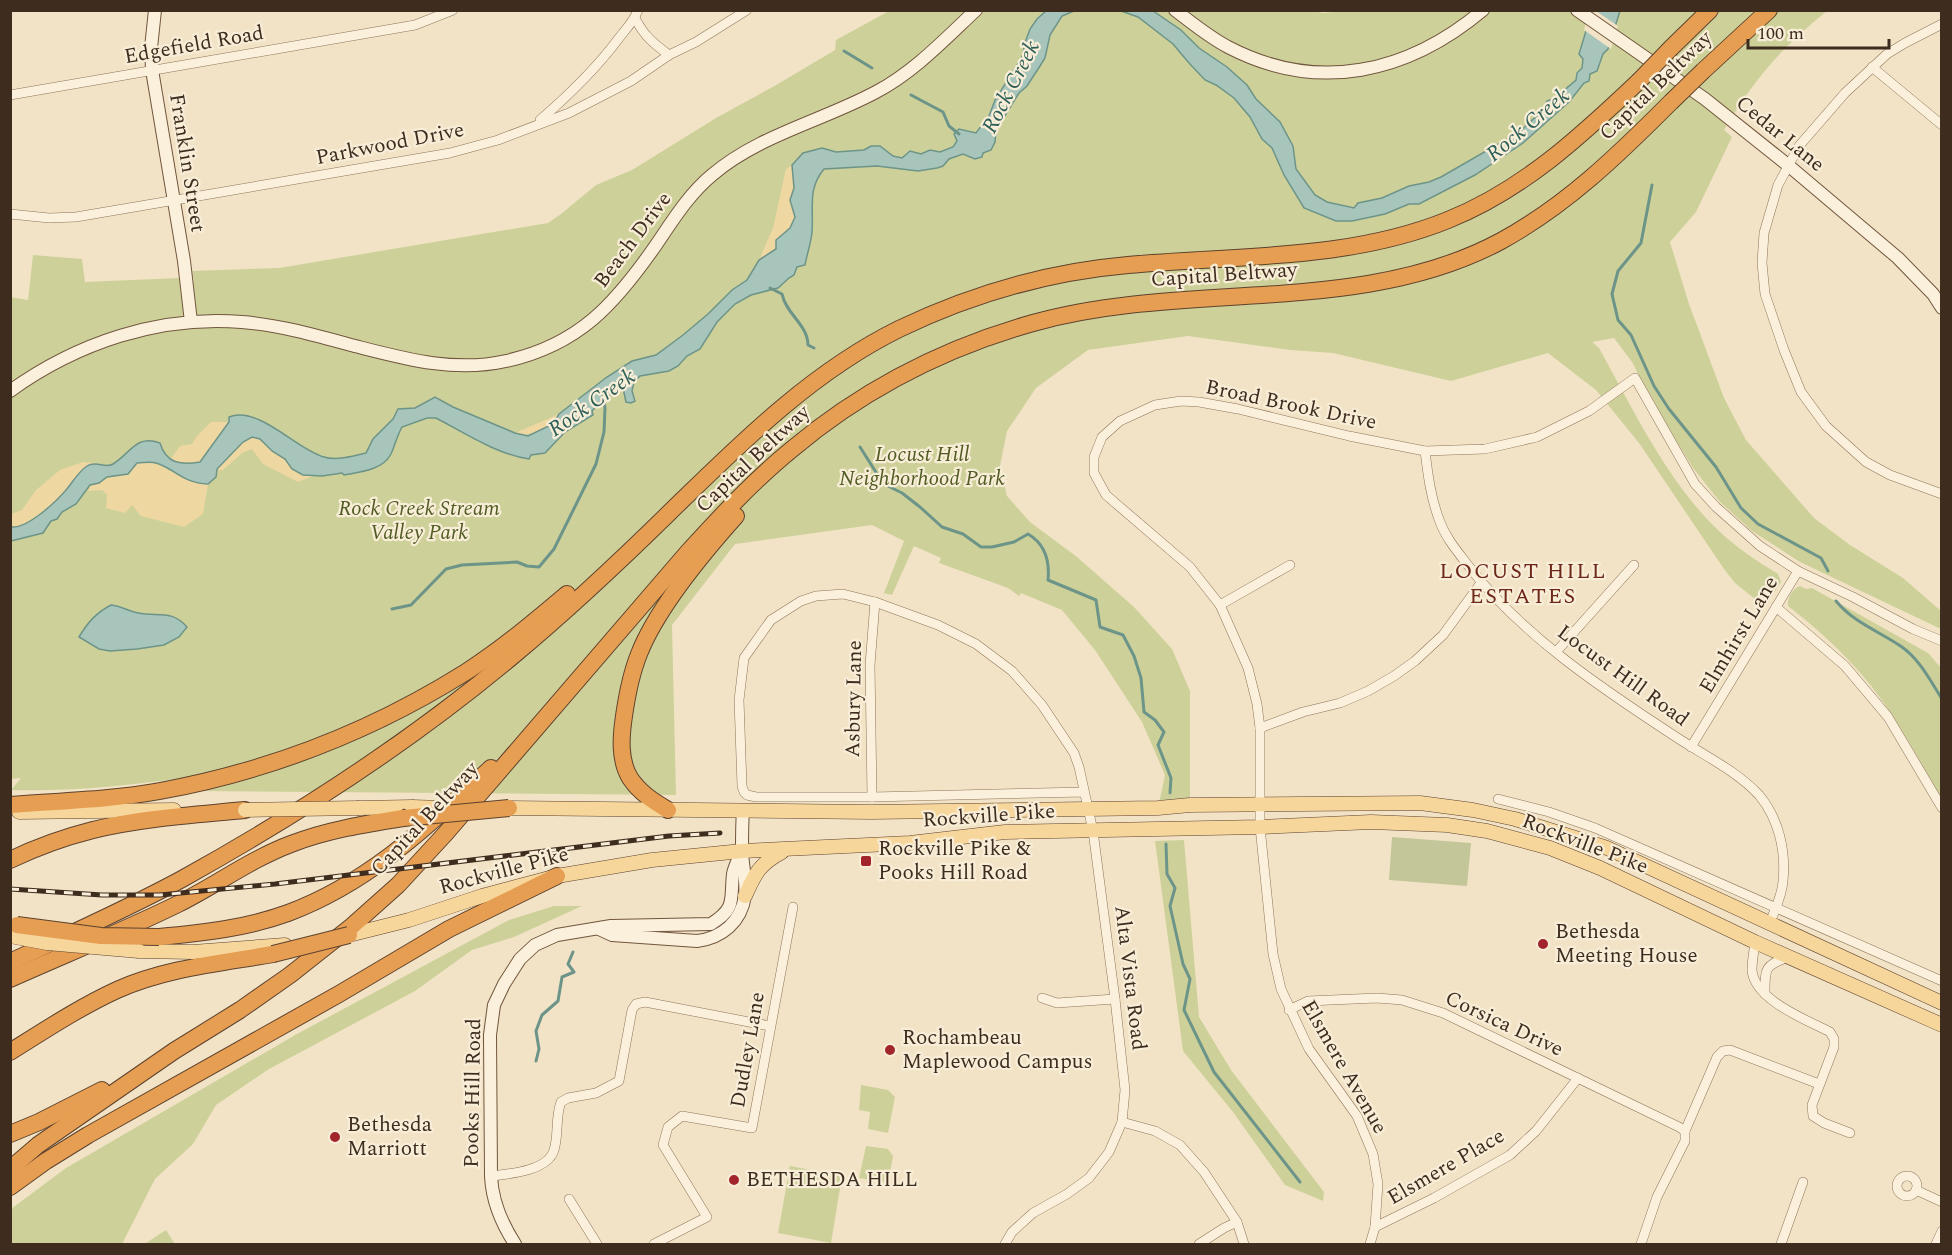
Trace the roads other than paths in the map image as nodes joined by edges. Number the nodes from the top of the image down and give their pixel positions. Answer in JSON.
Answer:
{"nodes":[{"id":1,"x":155,"y":10,"type":"edge"},
{"id":2,"x":453,"y":10,"type":"edge"},
{"id":3,"x":747,"y":10,"type":"edge"},
{"id":4,"x":976,"y":10,"type":"edge"},
{"id":5,"x":1175,"y":10,"type":"edge"},
{"id":6,"x":1483,"y":10,"type":"edge"},
{"id":7,"x":1577,"y":10,"type":"edge"},
{"id":8,"x":1710,"y":10,"type":"edge"},
{"id":9,"x":1769,"y":10,"type":"edge"},
{"id":10,"x":636,"y":14,"type":"edge"},
{"id":11,"x":1941,"y":24,"type":"edge"},
{"id":12,"x":669,"y":55,"type":"junction"},
{"id":13,"x":1872,"y":68,"type":"junction"},
{"id":14,"x":152,"y":70,"type":"junction"},
{"id":15,"x":10,"y":95,"type":"edge"},
{"id":16,"x":1941,"y":125,"type":"edge"},
{"id":17,"x":534,"y":126,"type":"junction"},
{"id":18,"x":1789,"y":166,"type":"junction"},
{"id":19,"x":173,"y":201,"type":"junction"},
{"id":20,"x":10,"y":214,"type":"edge"},
{"id":21,"x":1937,"y":292,"type":"edge"},
{"id":22,"x":1941,"y":308,"type":"edge"},
{"id":23,"x":191,"y":322,"type":"junction"},
{"id":24,"x":10,"y":391,"type":"edge"},
{"id":25,"x":830,"y":419,"type":"junction"},
{"id":26,"x":1425,"y":451,"type":"junction"},
{"id":27,"x":695,"y":488,"type":"junction"},
{"id":28,"x":1941,"y":494,"type":"edge"},
{"id":29,"x":1290,"y":565,"type":"dead end"},
{"id":30,"x":1635,"y":565,"type":"dead end"},
{"id":31,"x":1798,"y":571,"type":"junction"},
{"id":32,"x":1481,"y":583,"type":"junction"},
{"id":33,"x":875,"y":602,"type":"junction"},
{"id":34,"x":1220,"y":605,"type":"junction"},
{"id":35,"x":1776,"y":607,"type":"junction"},
{"id":36,"x":1941,"y":641,"type":"edge"},
{"id":37,"x":1556,"y":651,"type":"junction"},
{"id":38,"x":549,"y":714,"type":"junction"},
{"id":39,"x":1260,"y":728,"type":"junction"},
{"id":40,"x":1691,"y":747,"type":"junction"},
{"id":41,"x":1084,"y":792,"type":"junction"},
{"id":42,"x":747,"y":795,"type":"joint"},
{"id":43,"x":872,"y":797,"type":"junction"},
{"id":44,"x":1498,"y":799,"type":"dead end"},
{"id":45,"x":1260,"y":804,"type":"junction"},
{"id":46,"x":10,"y":805,"type":"edge"},
{"id":47,"x":509,"y":808,"type":"joint"},
{"id":48,"x":1941,"y":808,"type":"edge"},
{"id":49,"x":1087,"y":809,"type":"junction"},
{"id":50,"x":245,"y":810,"type":"junction"},
{"id":51,"x":668,"y":810,"type":"junction"},
{"id":52,"x":743,"y":811,"type":"junction"},
{"id":53,"x":10,"y":812,"type":"edge"},
{"id":54,"x":407,"y":813,"type":"junction"},
{"id":55,"x":1260,"y":827,"type":"junction"},
{"id":56,"x":1093,"y":831,"type":"junction"},
{"id":57,"x":784,"y":850,"type":"junction"},
{"id":58,"x":742,"y":851,"type":"junction"},
{"id":59,"x":10,"y":860,"type":"edge"},
{"id":60,"x":557,"y":876,"type":"junction"},
{"id":61,"x":745,"y":896,"type":"junction"},
{"id":62,"x":793,"y":907,"type":"dead end"},
{"id":63,"x":1776,"y":907,"type":"junction"},
{"id":64,"x":105,"y":916,"type":"junction"},
{"id":65,"x":1702,"y":916,"type":"junction"},
{"id":66,"x":1769,"y":924,"type":"junction"},
{"id":67,"x":13,"y":928,"type":"edge"},
{"id":68,"x":599,"y":929,"type":"junction"},
{"id":69,"x":350,"y":935,"type":"joint"},
{"id":70,"x":1755,"y":942,"type":"junction"},
{"id":71,"x":279,"y":949,"type":"junction"},
{"id":72,"x":10,"y":954,"type":"edge"},
{"id":73,"x":1788,"y":957,"type":"junction"},
{"id":74,"x":10,"y":962,"type":"edge"},
{"id":75,"x":10,"y":979,"type":"edge"},
{"id":76,"x":1941,"y":981,"type":"edge"},
{"id":77,"x":1765,"y":994,"type":"junction"},
{"id":78,"x":1042,"y":998,"type":"dead end"},
{"id":79,"x":1115,"y":999,"type":"junction"},
{"id":80,"x":1941,"y":1003,"type":"edge"},
{"id":81,"x":1289,"y":1010,"type":"junction"},
{"id":82,"x":1941,"y":1025,"type":"edge"},
{"id":83,"x":770,"y":1026,"type":"junction"},
{"id":84,"x":174,"y":1051,"type":"junction"},
{"id":85,"x":10,"y":1053,"type":"edge"},
{"id":86,"x":1578,"y":1078,"type":"junction"},
{"id":87,"x":1819,"y":1084,"type":"junction"},
{"id":88,"x":1122,"y":1122,"type":"junction"},
{"id":89,"x":1850,"y":1133,"type":"dead end"},
{"id":90,"x":10,"y":1134,"type":"edge"},
{"id":91,"x":1685,"y":1136,"type":"junction"},
{"id":92,"x":10,"y":1169,"type":"edge"},
{"id":93,"x":491,"y":1176,"type":"junction"},
{"id":94,"x":1803,"y":1182,"type":"dead end"},
{"id":95,"x":10,"y":1187,"type":"edge"},
{"id":96,"x":1916,"y":1190,"type":"dead end"},
{"id":97,"x":569,"y":1200,"type":"dead end"},
{"id":98,"x":1941,"y":1202,"type":"edge"},
{"id":99,"x":1237,"y":1222,"type":"junction"},
{"id":100,"x":1376,"y":1227,"type":"junction"},
{"id":101,"x":1941,"y":1231,"type":"edge"},
{"id":102,"x":515,"y":1245,"type":"edge"},
{"id":103,"x":597,"y":1245,"type":"edge"},
{"id":104,"x":654,"y":1245,"type":"edge"},
{"id":105,"x":1005,"y":1245,"type":"edge"},
{"id":106,"x":1199,"y":1245,"type":"edge"},
{"id":107,"x":1244,"y":1245,"type":"edge"},
{"id":108,"x":1371,"y":1245,"type":"edge"},
{"id":109,"x":1641,"y":1245,"type":"edge"},
{"id":110,"x":1781,"y":1245,"type":"edge"},
{"id":111,"x":1936,"y":1245,"type":"edge"}],
"edges":[{"from":1,"to":14,"type":"street","name":"Franklin Street"},
{"from":2,"to":14,"type":"street","name":"Edgefield Road"},
{"from":3,"to":12,"type":"street","name":"Parkwood Drive"},
{"from":4,"to":23,"type":"street","name":"Beach Drive"},
{"from":5,"to":6,"type":"street"},
{"from":7,"to":18,"type":"street","name":"Cedar Lane"},
{"from":8,"to":27,"type":"highway","name":"Capital Beltway","bridge":true},
{"from":9,"to":25,"type":"highway","name":"Capital Beltway","bridge":true},
{"from":10,"to":12,"type":"street"},
{"from":10,"to":17,"type":"street"},
{"from":11,"to":13,"type":"street"},
{"from":12,"to":17,"type":"street","name":"Parkwood Drive"},
{"from":13,"to":16,"type":"street"},
{"from":13,"to":18,"type":"street"},
{"from":14,"to":15,"type":"street","name":"Edgefield Road"},
{"from":14,"to":19,"type":"street","name":"Franklin Street"},
{"from":17,"to":19,"type":"street","name":"Parkwood Drive"},
{"from":18,"to":21,"type":"street","name":"Cedar Lane"},
{"from":18,"to":28,"type":"street"},
{"from":19,"to":20,"type":"street","name":"Parkwood Drive"},
{"from":19,"to":23,"type":"street","name":"Franklin Street"},
{"from":21,"to":22,"type":"street","name":"Cedar Lane"},
{"from":23,"to":24,"type":"street","name":"Beach Drive"},
{"from":25,"to":38,"type":"highway","name":"Capital Beltway"},
{"from":25,"to":51,"type":"highway"},
{"from":26,"to":31,"type":"street","name":"Broad Brook Drive"},
{"from":26,"to":32,"type":"street","name":"Locust Hill Road"},
{"from":26,"to":34,"type":"street","name":"Broad Brook Drive"},
{"from":27,"to":46,"type":"highway"},
{"from":27,"to":64,"type":"highway","name":"Capital Beltway"},
{"from":29,"to":34,"type":"street"},
{"from":30,"to":37,"type":"street"},
{"from":31,"to":35,"type":"street","name":"Elmhirst Lane"},
{"from":31,"to":36,"type":"street"},
{"from":32,"to":37,"type":"street","name":"Locust Hill Road"},
{"from":32,"to":39,"type":"street"},
{"from":33,"to":41,"type":"street","name":"Alta Vista Road"},
{"from":33,"to":42,"type":"street","name":"Alta Vista Road"},
{"from":33,"to":43,"type":"street","name":"Asbury Lane"},
{"from":34,"to":39,"type":"street","name":"Broad Brook Drive"},
{"from":35,"to":40,"type":"street","name":"Elmhirst Lane"},
{"from":35,"to":48,"type":"street"},
{"from":37,"to":40,"type":"street","name":"Locust Hill Road"},
{"from":38,"to":67,"type":"highway","bridge":true},
{"from":38,"to":84,"type":"highway","name":"Capital Beltway"},
{"from":39,"to":45,"type":"street","name":"Elsmere Avenue"},
{"from":40,"to":63,"type":"street","name":"Locust Hill Road"},
{"from":41,"to":43,"type":"street","name":"Rockville Pike"},
{"from":41,"to":49,"type":"street","name":"Alta Vista Road"},
{"from":42,"to":43,"type":"street","name":"Rockville Pike"},
{"from":44,"to":63,"type":"street","name":"Rockville Pike"},
{"from":45,"to":49,"type":"main road","name":"Rockville Pike"},
{"from":45,"to":55,"type":"street","name":"Elsmere Avenue"},
{"from":45,"to":66,"type":"main road","name":"Rockville Pike"},
{"from":47,"to":51,"type":"main road","name":"Rockville Pike"},
{"from":47,"to":54,"type":"highway","bridge":true},
{"from":49,"to":52,"type":"main road","name":"Rockville Pike"},
{"from":49,"to":56,"type":"street","name":"Alta Vista Road"},
{"from":50,"to":53,"type":"main road"},
{"from":50,"to":54,"type":"main road","bridge":true},
{"from":50,"to":59,"type":"highway"},
{"from":51,"to":52,"type":"main road","name":"Rockville Pike"},
{"from":52,"to":58,"type":"street","name":"Pooks Hill Road"},
{"from":54,"to":75,"type":"highway"},
{"from":55,"to":56,"type":"main road","name":"Rockville Pike"},
{"from":55,"to":65,"type":"main road","name":"Rockville Pike"},
{"from":55,"to":81,"type":"street","name":"Elsmere Avenue"},
{"from":56,"to":57,"type":"main road","name":"Rockville Pike"},
{"from":56,"to":79,"type":"street","name":"Alta Vista Road"},
{"from":57,"to":58,"type":"main road","name":"Rockville Pike"},
{"from":57,"to":61,"type":"main road"},
{"from":58,"to":60,"type":"main road","name":"Rockville Pike"},
{"from":58,"to":61,"type":"street","name":"Pooks Hill Road"},
{"from":58,"to":68,"type":"street","name":"Pooks Hill Road"},
{"from":60,"to":69,"type":"main road","name":"Rockville Pike"},
{"from":60,"to":95,"type":"highway"},
{"from":61,"to":68,"type":"street","name":"Pooks Hill Road"},
{"from":62,"to":83,"type":"street","name":"Dudley Lane"},
{"from":63,"to":66,"type":"street","name":"Locust Hill Road"},
{"from":63,"to":76,"type":"street","name":"Rockville Pike"},
{"from":64,"to":72,"type":"highway"},
{"from":64,"to":74,"type":"highway","name":"Capital Beltway"},
{"from":65,"to":66,"type":"main road"},
{"from":65,"to":70,"type":"main road","name":"Rockville Pike"},
{"from":66,"to":73,"type":"main road"},
{"from":66,"to":80,"type":"main road","name":"Rockville Pike"},
{"from":67,"to":71,"type":"main road","bridge":true},
{"from":68,"to":93,"type":"street","name":"Pooks Hill Road"},
{"from":69,"to":71,"type":"highway","bridge":true},
{"from":70,"to":73,"type":"main road","name":"Rockville Pike"},
{"from":70,"to":77,"type":"street"},
{"from":71,"to":85,"type":"highway"},
{"from":73,"to":77,"type":"street"},
{"from":73,"to":82,"type":"main road","name":"Rockville Pike"},
{"from":77,"to":87,"type":"street"},
{"from":78,"to":79,"type":"street"},
{"from":79,"to":88,"type":"street","name":"Alta Vista Road"},
{"from":81,"to":86,"type":"street","name":"Corsica Drive"},
{"from":81,"to":100,"type":"street","name":"Elsmere Avenue"},
{"from":83,"to":93,"type":"street"},
{"from":83,"to":104,"type":"street","name":"Dudley Lane"},
{"from":84,"to":90,"type":"highway"},
{"from":84,"to":92,"type":"highway","name":"Capital Beltway"},
{"from":86,"to":91,"type":"street","name":"Corsica Drive"},
{"from":86,"to":100,"type":"street","name":"Elsmere Place"},
{"from":87,"to":89,"type":"street"},
{"from":87,"to":91,"type":"street"},
{"from":88,"to":99,"type":"street"},
{"from":88,"to":105,"type":"street","name":"Alta Vista Road"},
{"from":91,"to":109,"type":"street"},
{"from":93,"to":102,"type":"street","name":"Pooks Hill Road"},
{"from":94,"to":110,"type":"street"},
{"from":96,"to":98,"type":"street"},
{"from":97,"to":103,"type":"street"},
{"from":99,"to":106,"type":"street"},
{"from":99,"to":107,"type":"street"},
{"from":100,"to":108,"type":"street","name":"Elsmere Avenue"},
{"from":101,"to":111,"type":"street"}]}
